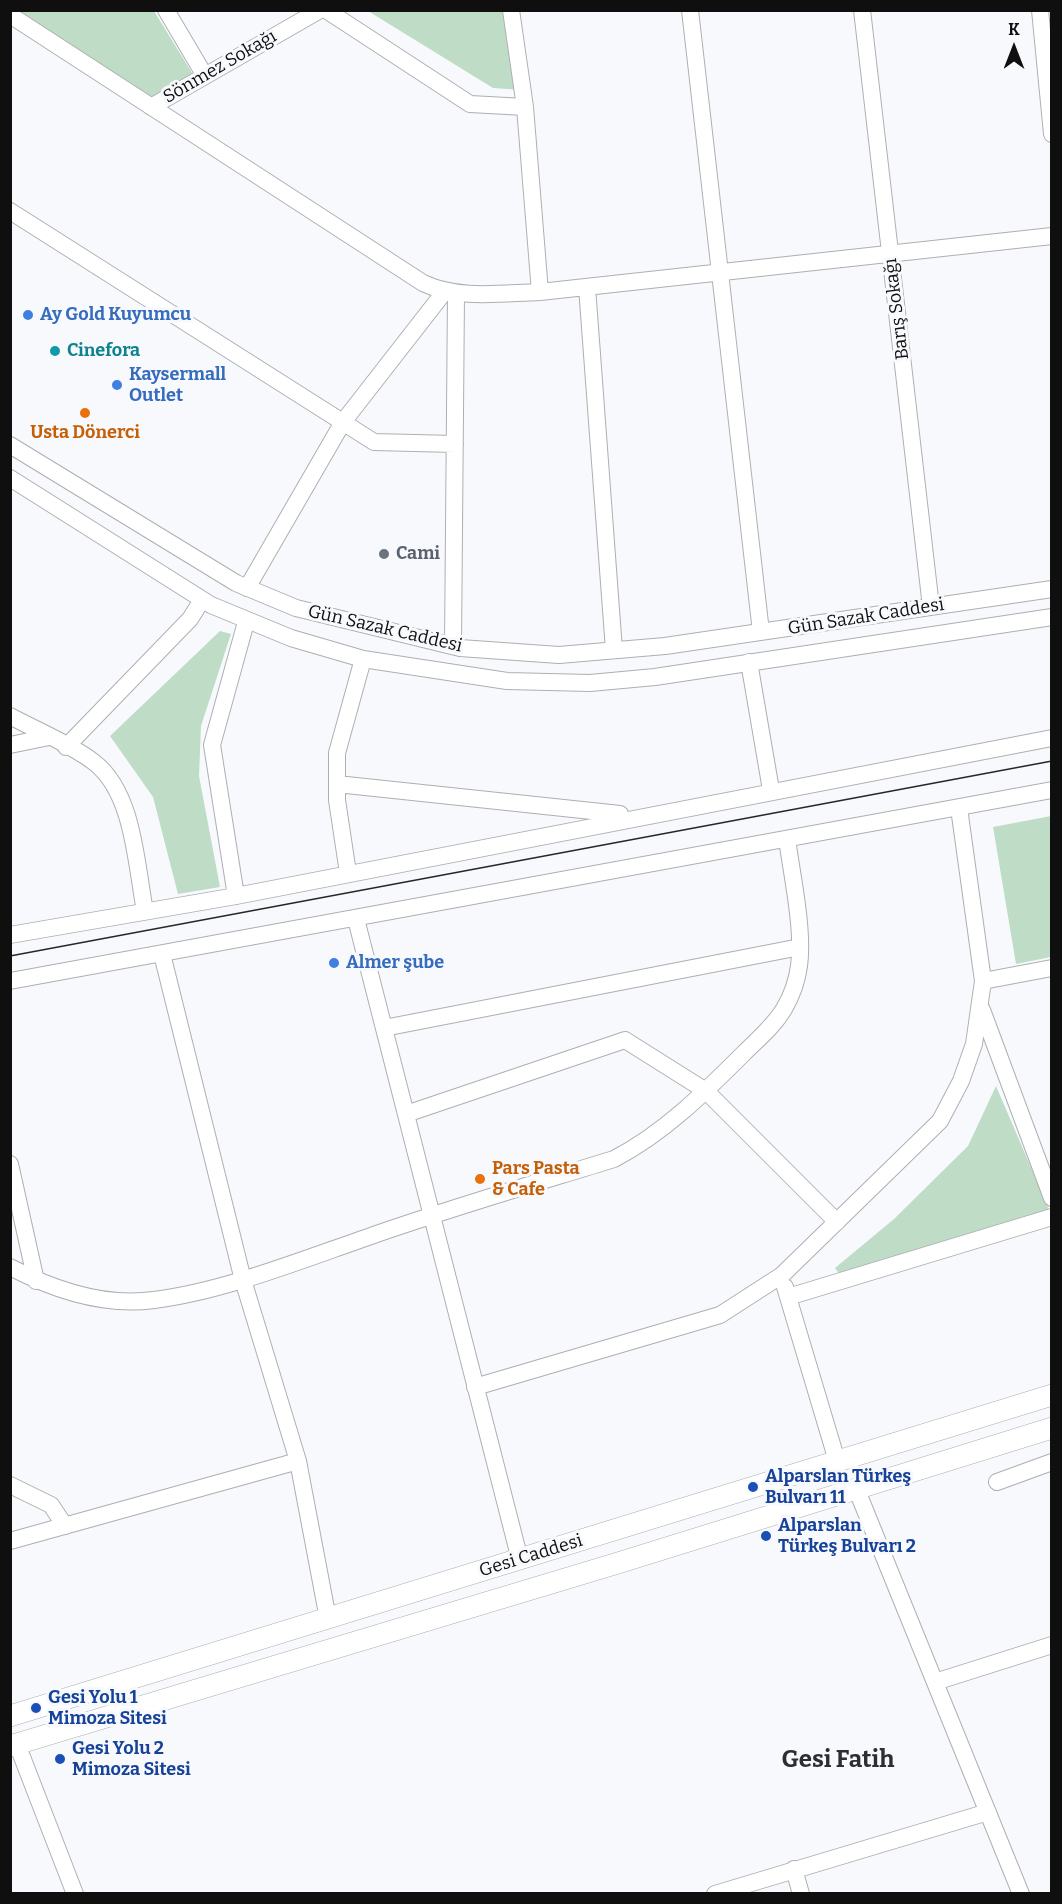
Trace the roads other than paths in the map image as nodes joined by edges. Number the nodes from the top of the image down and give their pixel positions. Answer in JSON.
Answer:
{"nodes":[{"id":1,"x":166,"y":10,"type":"edge"},
{"id":2,"x":320,"y":10,"type":"edge"},
{"id":3,"x":326,"y":10,"type":"edge"},
{"id":4,"x":511,"y":10,"type":"edge"},
{"id":5,"x":690,"y":10,"type":"edge"},
{"id":6,"x":862,"y":10,"type":"edge"},
{"id":7,"x":1040,"y":10,"type":"edge"},
{"id":8,"x":10,"y":15,"type":"edge"},
{"id":9,"x":205,"y":76,"type":"junction"},
{"id":10,"x":151,"y":107,"type":"junction"},
{"id":11,"x":525,"y":107,"type":"junction"},
{"id":12,"x":1052,"y":134,"type":"edge"},
{"id":13,"x":10,"y":211,"type":"edge"},
{"id":14,"x":1052,"y":236,"type":"edge"},
{"id":15,"x":891,"y":253,"type":"junction"},
{"id":16,"x":720,"y":272,"type":"junction"},
{"id":17,"x":587,"y":286,"type":"junction"},
{"id":18,"x":451,"y":292,"type":"junction"},
{"id":19,"x":540,"y":292,"type":"junction"},
{"id":20,"x":343,"y":422,"type":"junction"},
{"id":21,"x":455,"y":444,"type":"junction"},
{"id":22,"x":10,"y":445,"type":"edge"},
{"id":23,"x":10,"y":478,"type":"edge"},
{"id":24,"x":1052,"y":579,"type":"edge"},
{"id":25,"x":247,"y":588,"type":"junction"},
{"id":26,"x":1052,"y":589,"type":"edge"},
{"id":27,"x":1033,"y":592,"type":"junction"},
{"id":28,"x":202,"y":600,"type":"junction"},
{"id":29,"x":931,"y":607,"type":"junction"},
{"id":30,"x":1046,"y":621,"type":"edge"},
{"id":31,"x":246,"y":622,"type":"junction"},
{"id":32,"x":761,"y":633,"type":"junction"},
{"id":33,"x":453,"y":646,"type":"junction"},
{"id":34,"x":614,"y":650,"type":"junction"},
{"id":35,"x":363,"y":659,"type":"junction"},
{"id":36,"x":749,"y":662,"type":"junction"},
{"id":37,"x":10,"y":716,"type":"edge"},
{"id":38,"x":49,"y":737,"type":"junction"},
{"id":39,"x":1052,"y":738,"type":"edge"},
{"id":40,"x":10,"y":745,"type":"edge"},
{"id":41,"x":66,"y":747,"type":"junction"},
{"id":42,"x":337,"y":784,"type":"junction"},
{"id":43,"x":771,"y":790,"type":"junction"},
{"id":44,"x":1052,"y":790,"type":"edge"},
{"id":45,"x":959,"y":807,"type":"junction"},
{"id":46,"x":638,"y":816,"type":"junction"},
{"id":47,"x":788,"y":839,"type":"junction"},
{"id":48,"x":348,"y":873,"type":"junction"},
{"id":49,"x":236,"y":896,"type":"junction"},
{"id":50,"x":144,"y":911,"type":"junction"},
{"id":51,"x":356,"y":919,"type":"junction"},
{"id":52,"x":10,"y":935,"type":"edge"},
{"id":53,"x":800,"y":947,"type":"junction"},
{"id":54,"x":162,"y":954,"type":"junction"},
{"id":55,"x":1052,"y":968,"type":"edge"},
{"id":56,"x":10,"y":981,"type":"edge"},
{"id":57,"x":983,"y":981,"type":"junction"},
{"id":58,"x":981,"y":1007,"type":"junction"},
{"id":59,"x":384,"y":1028,"type":"junction"},
{"id":60,"x":706,"y":1091,"type":"junction"},
{"id":61,"x":406,"y":1114,"type":"junction"},
{"id":62,"x":10,"y":1164,"type":"edge"},
{"id":63,"x":13,"y":1188,"type":"edge"},
{"id":64,"x":1052,"y":1198,"type":"edge"},
{"id":65,"x":432,"y":1215,"type":"junction"},
{"id":66,"x":1052,"y":1217,"type":"edge"},
{"id":67,"x":837,"y":1222,"type":"junction"},
{"id":68,"x":10,"y":1267,"type":"edge"},
{"id":69,"x":782,"y":1275,"type":"junction"},
{"id":70,"x":243,"y":1280,"type":"junction"},
{"id":71,"x":36,"y":1281,"type":"junction"},
{"id":72,"x":788,"y":1297,"type":"junction"},
{"id":73,"x":476,"y":1387,"type":"junction"},
{"id":74,"x":1052,"y":1395,"type":"edge"},
{"id":75,"x":1052,"y":1428,"type":"edge"},
{"id":76,"x":298,"y":1461,"type":"junction"},
{"id":77,"x":837,"y":1461,"type":"junction"},
{"id":78,"x":1052,"y":1462,"type":"edge"},
{"id":79,"x":997,"y":1482,"type":"dead end"},
{"id":80,"x":10,"y":1485,"type":"edge"},
{"id":81,"x":856,"y":1488,"type":"junction"},
{"id":82,"x":65,"y":1526,"type":"junction"},
{"id":83,"x":10,"y":1541,"type":"edge"},
{"id":84,"x":520,"y":1560,"type":"junction"},
{"id":85,"x":328,"y":1619,"type":"junction"},
{"id":86,"x":1052,"y":1645,"type":"edge"},
{"id":87,"x":935,"y":1682,"type":"junction"},
{"id":88,"x":10,"y":1716,"type":"edge"},
{"id":89,"x":14,"y":1745,"type":"edge"},
{"id":90,"x":988,"y":1812,"type":"junction"},
{"id":91,"x":794,"y":1869,"type":"junction"},
{"id":92,"x":75,"y":1893,"type":"edge"},
{"id":93,"x":715,"y":1893,"type":"edge"},
{"id":94,"x":801,"y":1893,"type":"edge"},
{"id":95,"x":1021,"y":1893,"type":"edge"}],
"edges":[{"from":1,"to":9,"type":"street"},
{"from":2,"to":9,"type":"street","name":"Sönmez Sokağı"},
{"from":3,"to":11,"type":"street"},
{"from":4,"to":11,"type":"street"},
{"from":5,"to":16,"type":"street"},
{"from":6,"to":15,"type":"street","name":"Barış Sokağı"},
{"from":7,"to":12,"type":"street"},
{"from":8,"to":10,"type":"street"},
{"from":9,"to":10,"type":"street","name":"Sönmez Sokağı"},
{"from":10,"to":18,"type":"street"},
{"from":11,"to":19,"type":"street"},
{"from":13,"to":20,"type":"street"},
{"from":14,"to":15,"type":"street"},
{"from":15,"to":16,"type":"street"},
{"from":15,"to":29,"type":"street","name":"Barış Sokağı"},
{"from":16,"to":17,"type":"street"},
{"from":16,"to":32,"type":"street"},
{"from":17,"to":19,"type":"street"},
{"from":17,"to":34,"type":"street"},
{"from":18,"to":19,"type":"street"},
{"from":18,"to":20,"type":"street"},
{"from":18,"to":21,"type":"street"},
{"from":20,"to":21,"type":"street"},
{"from":20,"to":25,"type":"street"},
{"from":21,"to":33,"type":"street"},
{"from":22,"to":25,"type":"street","name":"Gün Sazak Caddesi"},
{"from":23,"to":28,"type":"street","name":"Gün Sazak Caddesi"},
{"from":24,"to":27,"type":"street"},
{"from":25,"to":33,"type":"street","name":"Gün Sazak Caddesi"},
{"from":26,"to":27,"type":"street","name":"Gün Sazak Caddesi"},
{"from":27,"to":29,"type":"street","name":"Gün Sazak Caddesi"},
{"from":28,"to":31,"type":"street","name":"Gün Sazak Caddesi"},
{"from":28,"to":41,"type":"street"},
{"from":29,"to":32,"type":"street","name":"Gün Sazak Caddesi"},
{"from":30,"to":36,"type":"street","name":"Gün Sazak Caddesi"},
{"from":31,"to":35,"type":"street","name":"Gün Sazak Caddesi"},
{"from":31,"to":49,"type":"street"},
{"from":32,"to":34,"type":"street","name":"Gün Sazak Caddesi"},
{"from":33,"to":34,"type":"street","name":"Gün Sazak Caddesi"},
{"from":35,"to":36,"type":"street","name":"Gün Sazak Caddesi"},
{"from":35,"to":42,"type":"street"},
{"from":36,"to":43,"type":"street"},
{"from":37,"to":38,"type":"street"},
{"from":38,"to":40,"type":"street"},
{"from":38,"to":41,"type":"street"},
{"from":39,"to":43,"type":"street"},
{"from":41,"to":50,"type":"street"},
{"from":42,"to":46,"type":"street"},
{"from":42,"to":48,"type":"street"},
{"from":43,"to":46,"type":"street"},
{"from":44,"to":45,"type":"street"},
{"from":45,"to":47,"type":"street"},
{"from":45,"to":57,"type":"street"},
{"from":46,"to":48,"type":"street"},
{"from":47,"to":51,"type":"street"},
{"from":47,"to":53,"type":"street"},
{"from":48,"to":49,"type":"street"},
{"from":49,"to":50,"type":"street"},
{"from":50,"to":52,"type":"street"},
{"from":51,"to":54,"type":"street"},
{"from":51,"to":59,"type":"street"},
{"from":53,"to":59,"type":"street"},
{"from":53,"to":60,"type":"street"},
{"from":54,"to":56,"type":"street"},
{"from":54,"to":70,"type":"street"},
{"from":55,"to":57,"type":"street"},
{"from":57,"to":58,"type":"street"},
{"from":58,"to":64,"type":"street"},
{"from":58,"to":67,"type":"street"},
{"from":59,"to":61,"type":"street"},
{"from":60,"to":61,"type":"street"},
{"from":60,"to":65,"type":"street"},
{"from":60,"to":67,"type":"street"},
{"from":61,"to":65,"type":"street"},
{"from":62,"to":63,"type":"street"},
{"from":63,"to":71,"type":"street"},
{"from":65,"to":70,"type":"street"},
{"from":65,"to":73,"type":"street"},
{"from":66,"to":72,"type":"street"},
{"from":67,"to":69,"type":"street"},
{"from":68,"to":71,"type":"street"},
{"from":69,"to":72,"type":"street"},
{"from":69,"to":73,"type":"street"},
{"from":70,"to":71,"type":"street"},
{"from":70,"to":76,"type":"street"},
{"from":72,"to":77,"type":"street"},
{"from":73,"to":84,"type":"street"},
{"from":74,"to":77,"type":"main road","name":"Gesi Caddesi"},
{"from":75,"to":81,"type":"main road","name":"Gesi Caddesi"},
{"from":76,"to":82,"type":"street"},
{"from":76,"to":85,"type":"street"},
{"from":77,"to":84,"type":"main road","name":"Gesi Caddesi"},
{"from":78,"to":79,"type":"street"},
{"from":80,"to":82,"type":"street"},
{"from":81,"to":87,"type":"street"},
{"from":81,"to":89,"type":"main road","name":"Gesi Caddesi"},
{"from":82,"to":83,"type":"street"},
{"from":84,"to":85,"type":"main road","name":"Gesi Caddesi"},
{"from":85,"to":88,"type":"main road","name":"Gesi Caddesi"},
{"from":86,"to":87,"type":"street"},
{"from":87,"to":90,"type":"street"},
{"from":89,"to":92,"type":"street"},
{"from":90,"to":91,"type":"street"},
{"from":90,"to":95,"type":"street"},
{"from":91,"to":93,"type":"street"},
{"from":91,"to":94,"type":"street"}]}
